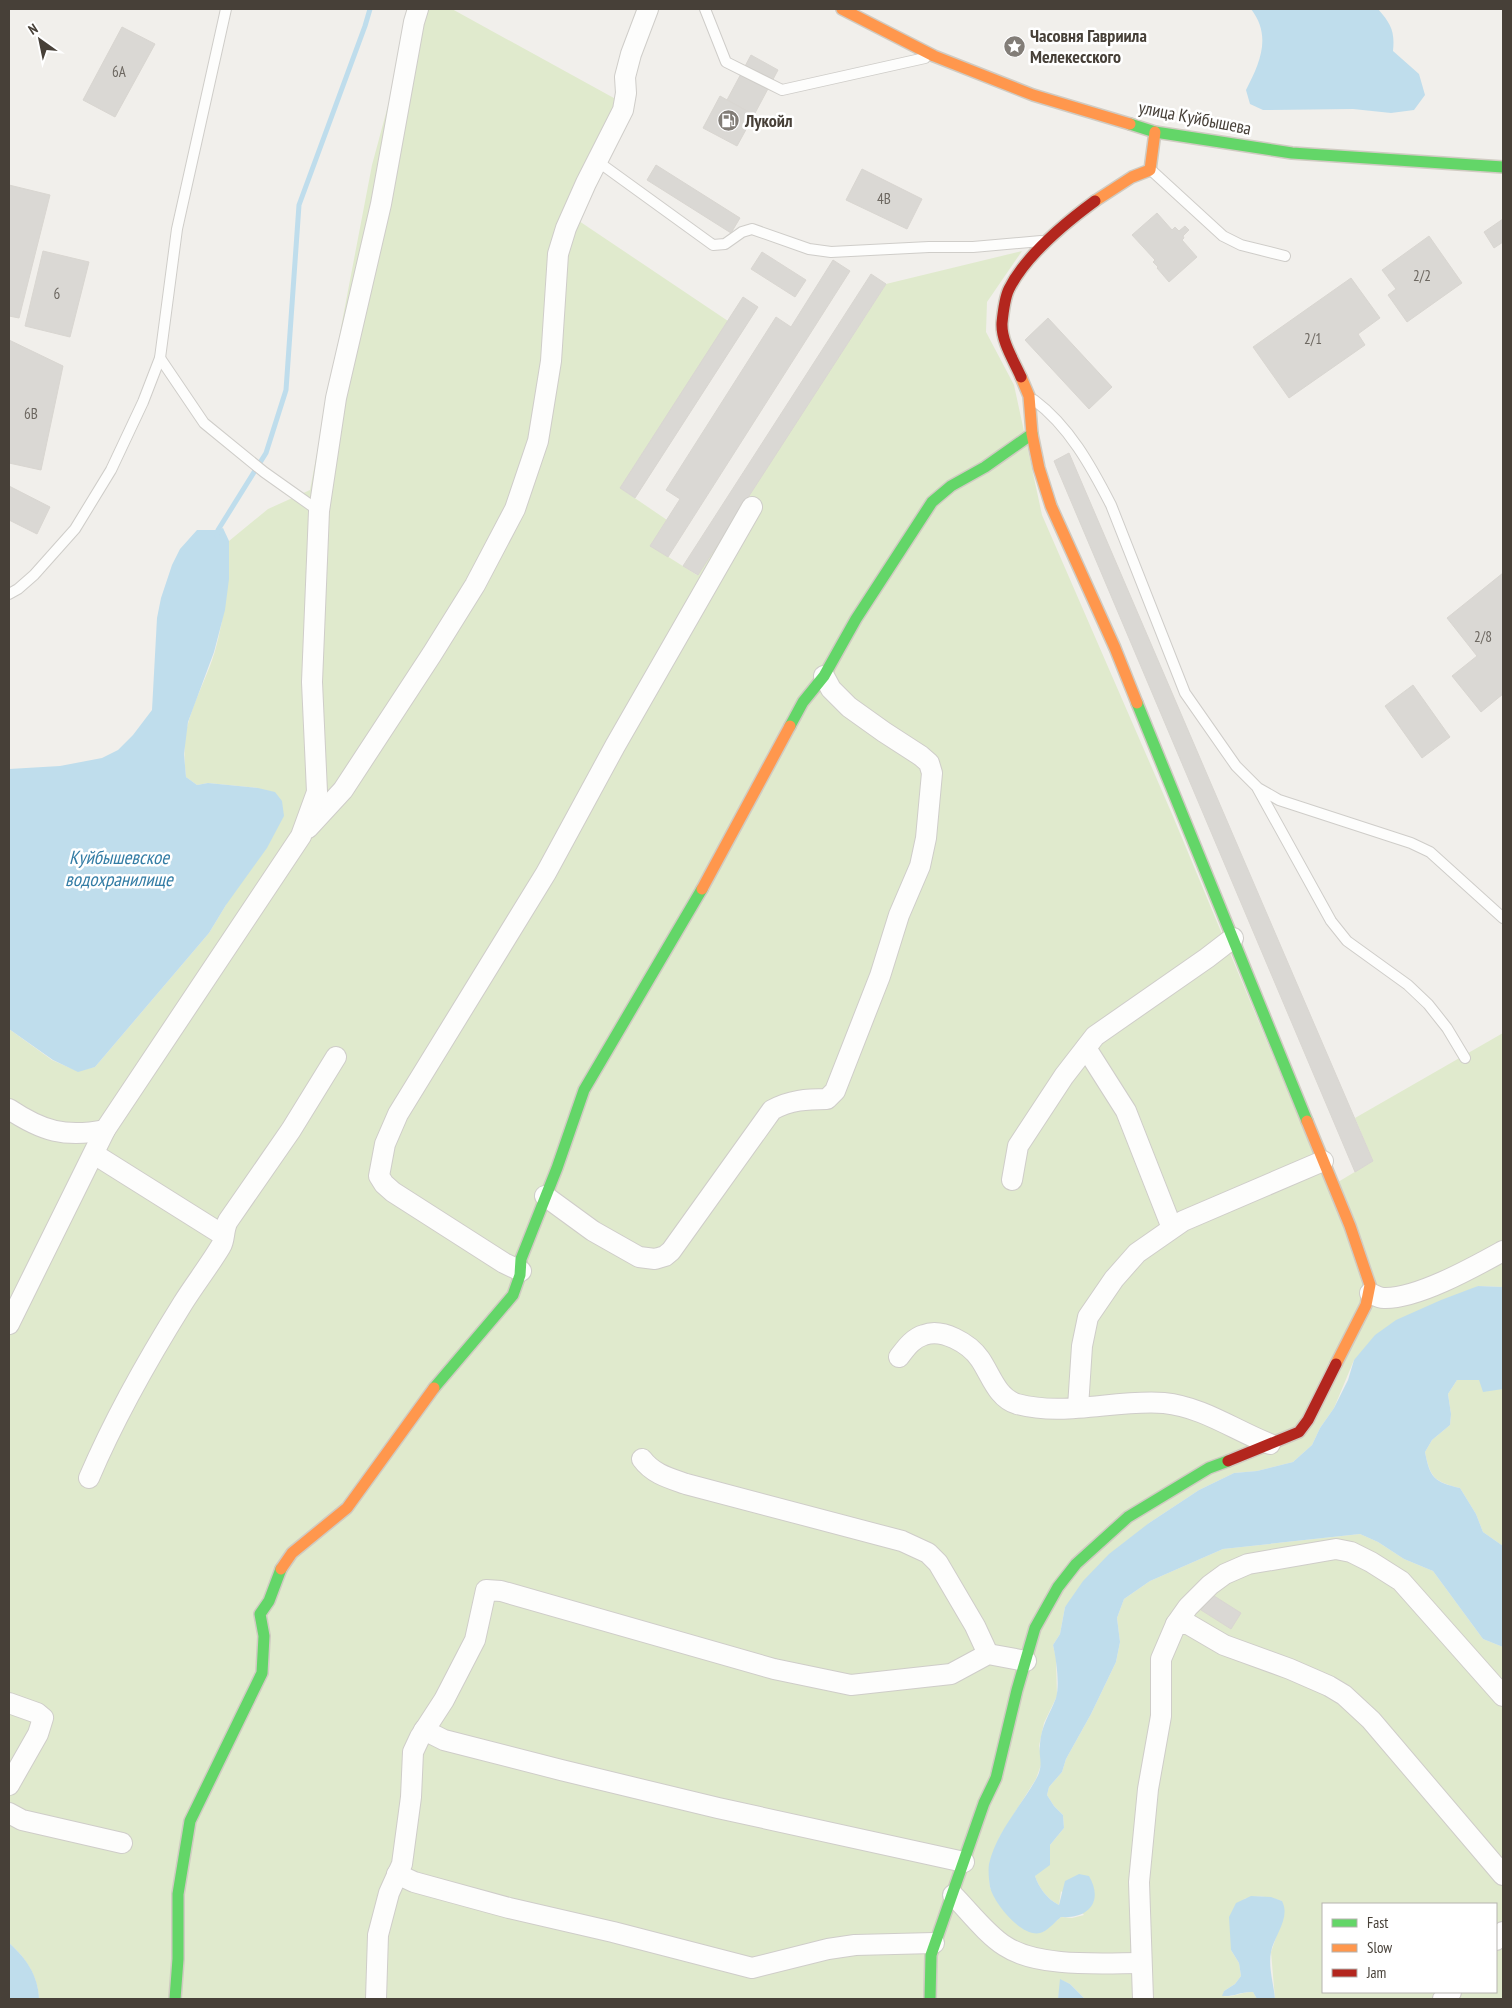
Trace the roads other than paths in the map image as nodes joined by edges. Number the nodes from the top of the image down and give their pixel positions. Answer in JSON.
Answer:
{"nodes":[{"id":1,"x":226,"y":9,"type":"edge"},
{"id":2,"x":418,"y":9,"type":"edge"},
{"id":3,"x":648,"y":9,"type":"edge"},
{"id":4,"x":705,"y":9,"type":"edge"},
{"id":5,"x":842,"y":9,"type":"edge"},
{"id":6,"x":934,"y":56,"type":"junction"},
{"id":7,"x":1155,"y":132,"type":"junction"},
{"id":8,"x":597,"y":161,"type":"junction"},
{"id":9,"x":1503,"y":167,"type":"edge"},
{"id":10,"x":1150,"y":170,"type":"junction"},
{"id":11,"x":1048,"y":241,"type":"junction"},
{"id":12,"x":1285,"y":256,"type":"dead end"},
{"id":13,"x":160,"y":358,"type":"junction"},
{"id":14,"x":1029,"y":396,"type":"junction"},
{"id":15,"x":1032,"y":434,"type":"junction"},
{"id":16,"x":752,"y":507,"type":"dead end"},
{"id":17,"x":319,"y":511,"type":"junction"},
{"id":18,"x":9,"y":594,"type":"edge"},
{"id":19,"x":824,"y":676,"type":"junction"},
{"id":20,"x":1258,"y":788,"type":"junction"},
{"id":21,"x":301,"y":836,"type":"junction"},
{"id":22,"x":1503,"y":918,"type":"edge"},
{"id":23,"x":1233,"y":938,"type":"junction"},
{"id":24,"x":1086,"y":1048,"type":"junction"},
{"id":25,"x":336,"y":1057,"type":"dead end"},
{"id":26,"x":1465,"y":1058,"type":"dead end"},
{"id":27,"x":9,"y":1109,"type":"edge"},
{"id":28,"x":105,"y":1130,"type":"junction"},
{"id":29,"x":94,"y":1154,"type":"junction"},
{"id":30,"x":1323,"y":1161,"type":"junction"},
{"id":31,"x":1012,"y":1180,"type":"dead end"},
{"id":32,"x":545,"y":1196,"type":"junction"},
{"id":33,"x":1172,"y":1228,"type":"junction"},
{"id":34,"x":223,"y":1235,"type":"junction"},
{"id":35,"x":1503,"y":1251,"type":"edge"},
{"id":36,"x":521,"y":1271,"type":"junction"},
{"id":37,"x":1370,"y":1293,"type":"junction"},
{"id":38,"x":9,"y":1324,"type":"edge"},
{"id":39,"x":898,"y":1357,"type":"dead end"},
{"id":40,"x":1078,"y":1407,"type":"junction"},
{"id":41,"x":1270,"y":1444,"type":"junction"},
{"id":42,"x":642,"y":1459,"type":"dead end"},
{"id":43,"x":89,"y":1478,"type":"dead end"},
{"id":44,"x":1176,"y":1624,"type":"junction"},
{"id":45,"x":988,"y":1654,"type":"junction"},
{"id":46,"x":1026,"y":1661,"type":"junction"},
{"id":47,"x":1503,"y":1696,"type":"edge"},
{"id":48,"x":9,"y":1703,"type":"edge"},
{"id":49,"x":424,"y":1730,"type":"junction"},
{"id":50,"x":9,"y":1785,"type":"edge"},
{"id":51,"x":9,"y":1813,"type":"edge"},
{"id":52,"x":122,"y":1843,"type":"dead end"},
{"id":53,"x":964,"y":1862,"type":"junction"},
{"id":54,"x":398,"y":1874,"type":"junction"},
{"id":55,"x":1503,"y":1875,"type":"edge"},
{"id":56,"x":952,"y":1895,"type":"junction"},
{"id":57,"x":934,"y":1943,"type":"junction"},
{"id":58,"x":1142,"y":1964,"type":"junction"},
{"id":59,"x":175,"y":1999,"type":"edge"},
{"id":60,"x":376,"y":1999,"type":"edge"},
{"id":61,"x":930,"y":1999,"type":"edge"},
{"id":62,"x":1143,"y":1999,"type":"edge"}],
"edges":[{"from":1,"to":13,"type":"lane"},
{"from":2,"to":17,"type":"street"},
{"from":3,"to":8,"type":"street"},
{"from":4,"to":6,"type":"lane"},
{"from":5,"to":6,"type":"main road","name":"улица Куйбышева"},
{"from":6,"to":7,"type":"main road","name":"улица Куйбышева"},
{"from":7,"to":9,"type":"main road","name":"улица Куйбышева"},
{"from":7,"to":10,"type":"main road"},
{"from":8,"to":11,"type":"lane"},
{"from":8,"to":21,"type":"street"},
{"from":10,"to":11,"type":"main road"},
{"from":10,"to":12,"type":"lane"},
{"from":11,"to":14,"type":"main road"},
{"from":13,"to":17,"type":"lane"},
{"from":13,"to":18,"type":"lane"},
{"from":14,"to":15,"type":"main road"},
{"from":14,"to":20,"type":"lane"},
{"from":15,"to":19,"type":"main road"},
{"from":15,"to":23,"type":"main road"},
{"from":16,"to":36,"type":"street"},
{"from":17,"to":21,"type":"street"},
{"from":19,"to":32,"type":"main road"},
{"from":19,"to":32,"type":"street"},
{"from":20,"to":22,"type":"lane"},
{"from":20,"to":26,"type":"lane"},
{"from":21,"to":28,"type":"street"},
{"from":23,"to":24,"type":"street"},
{"from":23,"to":30,"type":"main road"},
{"from":24,"to":31,"type":"street"},
{"from":24,"to":33,"type":"street"},
{"from":25,"to":34,"type":"street"},
{"from":27,"to":28,"type":"street"},
{"from":28,"to":29,"type":"street"},
{"from":29,"to":34,"type":"street"},
{"from":29,"to":38,"type":"street"},
{"from":30,"to":33,"type":"street"},
{"from":30,"to":37,"type":"main road"},
{"from":32,"to":36,"type":"main road"},
{"from":33,"to":40,"type":"street"},
{"from":34,"to":43,"type":"street"},
{"from":35,"to":37,"type":"street"},
{"from":36,"to":59,"type":"main road"},
{"from":37,"to":41,"type":"main road"},
{"from":39,"to":40,"type":"street"},
{"from":40,"to":41,"type":"street"},
{"from":41,"to":46,"type":"main road"},
{"from":42,"to":45,"type":"street"},
{"from":44,"to":47,"type":"street"},
{"from":44,"to":55,"type":"street"},
{"from":44,"to":58,"type":"street"},
{"from":45,"to":46,"type":"street"},
{"from":45,"to":49,"type":"street"},
{"from":46,"to":53,"type":"main road"},
{"from":48,"to":50,"type":"street"},
{"from":49,"to":53,"type":"street"},
{"from":49,"to":54,"type":"street"},
{"from":51,"to":52,"type":"street"},
{"from":53,"to":56,"type":"main road"},
{"from":54,"to":57,"type":"street"},
{"from":54,"to":60,"type":"street"},
{"from":56,"to":57,"type":"main road"},
{"from":56,"to":58,"type":"street"},
{"from":57,"to":61,"type":"main road"},
{"from":58,"to":62,"type":"street"}]}
